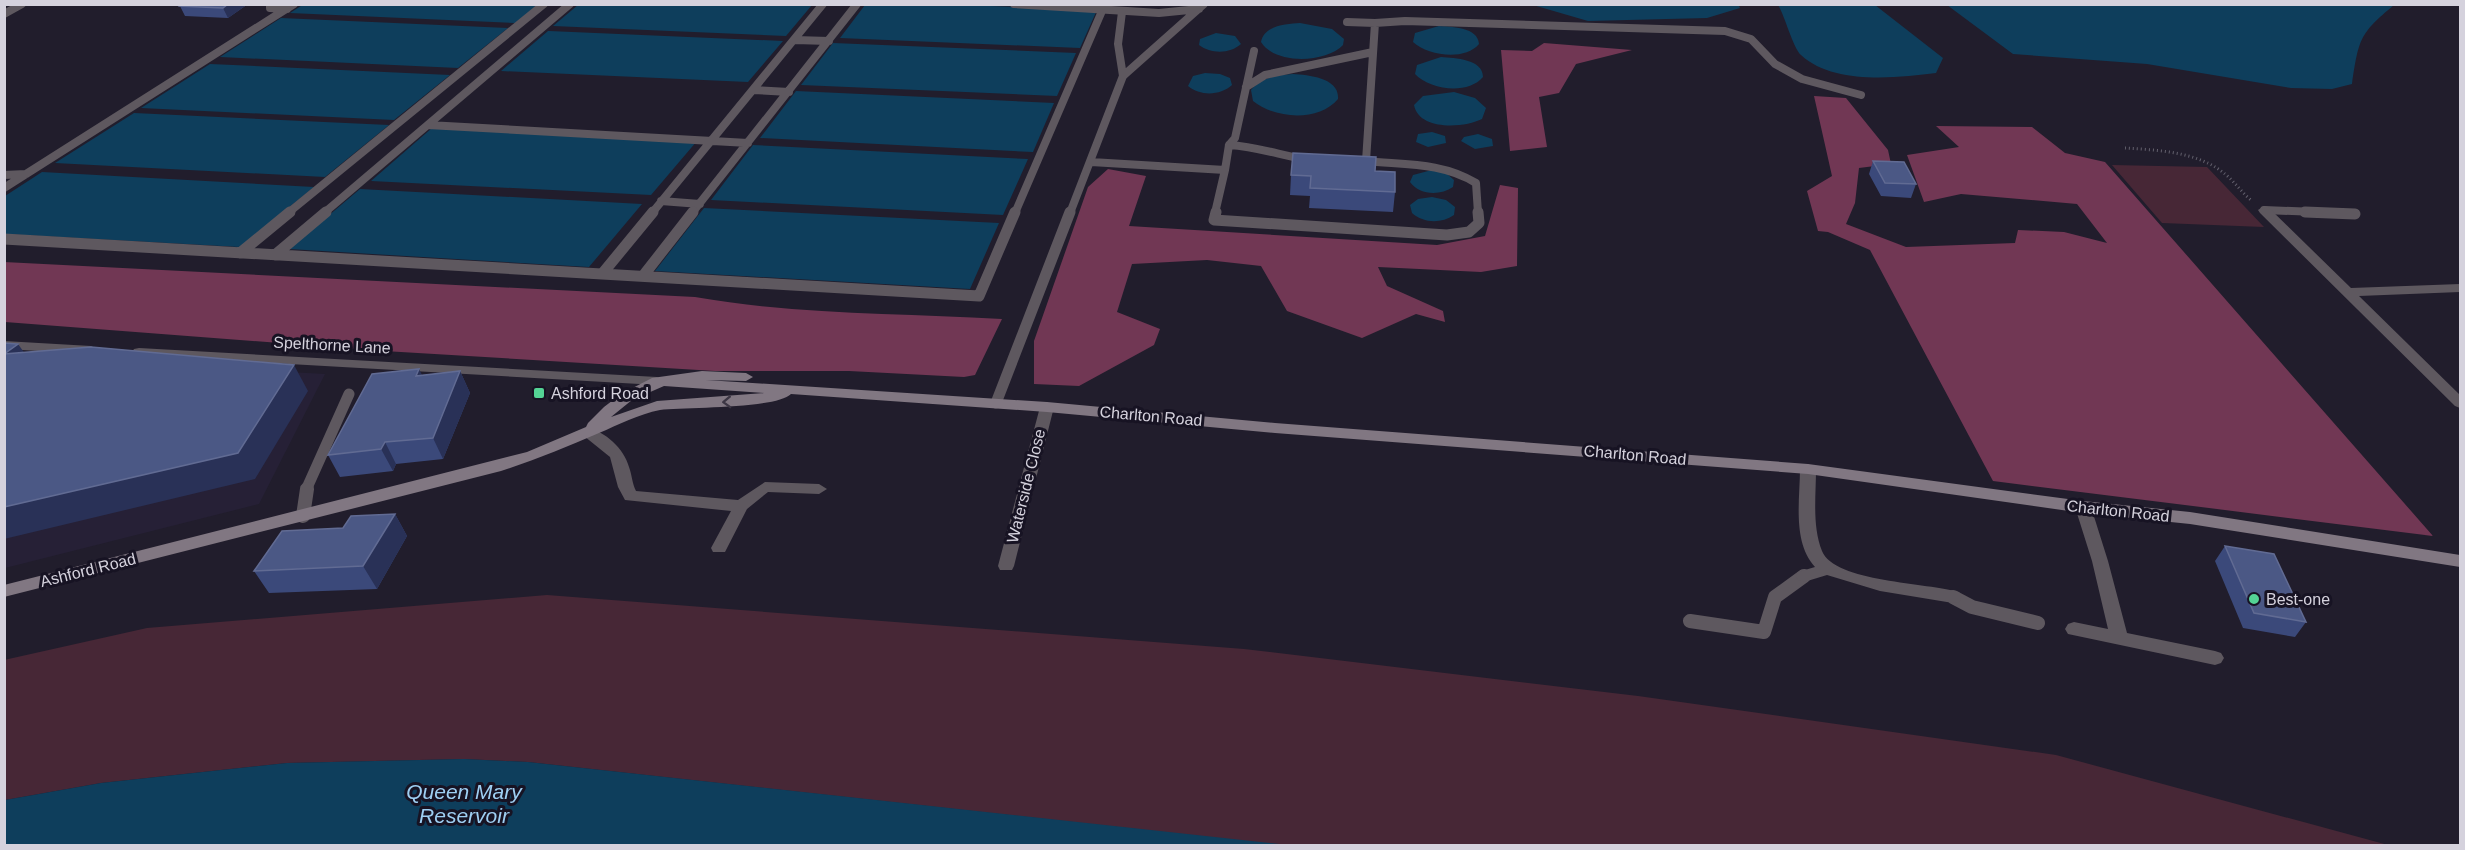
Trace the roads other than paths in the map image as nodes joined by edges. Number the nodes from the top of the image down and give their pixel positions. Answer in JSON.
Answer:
{"nodes":[{"id":1,"x":22,"y":4,"type":"edge"},
{"id":2,"x":270,"y":4,"type":"edge"},
{"id":3,"x":544,"y":4,"type":"edge"},
{"id":4,"x":570,"y":4,"type":"edge"},
{"id":5,"x":823,"y":4,"type":"edge"},
{"id":6,"x":857,"y":4,"type":"edge"},
{"id":7,"x":1014,"y":4,"type":"edge"},
{"id":8,"x":291,"y":7,"type":"edge"},
{"id":9,"x":1104,"y":7,"type":"edge"},
{"id":10,"x":1202,"y":7,"type":"edge"},
{"id":11,"x":1122,"y":12,"type":"junction"},
{"id":12,"x":4,"y":14,"type":"edge"},
{"id":13,"x":526,"y":20,"type":"junction"},
{"id":14,"x":551,"y":21,"type":"junction"},
{"id":15,"x":1347,"y":22,"type":"dead end"},
{"id":16,"x":1375,"y":23,"type":"junction"},
{"id":17,"x":795,"y":40,"type":"junction"},
{"id":18,"x":829,"y":41,"type":"junction"},
{"id":19,"x":1254,"y":51,"type":"dead end"},
{"id":20,"x":1373,"y":52,"type":"junction"},
{"id":21,"x":461,"y":72,"type":"junction"},
{"id":22,"x":489,"y":74,"type":"junction"},
{"id":23,"x":1122,"y":76,"type":"junction"},
{"id":24,"x":1246,"y":87,"type":"junction"},
{"id":25,"x":753,"y":90,"type":"junction"},
{"id":26,"x":789,"y":92,"type":"junction"},
{"id":27,"x":1861,"y":95,"type":"dead end"},
{"id":28,"x":428,"y":125,"type":"junction"},
{"id":29,"x":711,"y":140,"type":"junction"},
{"id":30,"x":748,"y":143,"type":"junction"},
{"id":31,"x":1229,"y":145,"type":"junction"},
{"id":32,"x":1342,"y":161,"type":"edge"},
{"id":33,"x":1366,"y":161,"type":"junction"},
{"id":34,"x":1090,"y":162,"type":"junction"},
{"id":35,"x":1319,"y":162,"type":"edge"},
{"id":36,"x":1225,"y":170,"type":"junction"},
{"id":37,"x":27,"y":174,"type":"junction"},
{"id":38,"x":4,"y":175,"type":"edge"},
{"id":39,"x":327,"y":182,"type":"junction"},
{"id":40,"x":358,"y":184,"type":"junction"},
{"id":41,"x":4,"y":188,"type":"edge"},
{"id":42,"x":661,"y":201,"type":"junction"},
{"id":43,"x":700,"y":204,"type":"junction"},
{"id":44,"x":2264,"y":210,"type":"joint"},
{"id":45,"x":2355,"y":213,"type":"dead end"},
{"id":46,"x":4,"y":239,"type":"edge"},
{"id":47,"x":240,"y":253,"type":"junction"},
{"id":48,"x":275,"y":255,"type":"junction"},
{"id":49,"x":602,"y":274,"type":"junction"},
{"id":50,"x":644,"y":276,"type":"junction"},
{"id":51,"x":2460,"y":288,"type":"edge"},
{"id":52,"x":2349,"y":292,"type":"junction"},
{"id":53,"x":4,"y":345,"type":"edge"},
{"id":54,"x":657,"y":381,"type":"junction"},
{"id":55,"x":805,"y":390,"type":"junction"},
{"id":56,"x":349,"y":394,"type":"dead end"},
{"id":57,"x":996,"y":403,"type":"junction"},
{"id":58,"x":2460,"y":403,"type":"edge"},
{"id":59,"x":1047,"y":407,"type":"junction"},
{"id":60,"x":587,"y":432,"type":"junction"},
{"id":61,"x":1808,"y":469,"type":"junction"},
{"id":62,"x":819,"y":489,"type":"dead end"},
{"id":63,"x":741,"y":506,"type":"junction"},
{"id":64,"x":2083,"y":507,"type":"junction"},
{"id":65,"x":303,"y":516,"type":"junction"},
{"id":66,"x":719,"y":548,"type":"dead end"},
{"id":67,"x":2460,"y":561,"type":"edge"},
{"id":68,"x":1006,"y":566,"type":"dead end"},
{"id":69,"x":1827,"y":569,"type":"junction"},
{"id":70,"x":1804,"y":576,"type":"joint"},
{"id":71,"x":4,"y":591,"type":"edge"},
{"id":72,"x":1953,"y":597,"type":"joint"},
{"id":73,"x":1690,"y":621,"type":"dead end"},
{"id":74,"x":2038,"y":623,"type":"dead end"},
{"id":75,"x":2074,"y":629,"type":"dead end"},
{"id":76,"x":2118,"y":637,"type":"junction"},
{"id":77,"x":2215,"y":658,"type":"dead end"}],
"edges":[{"from":1,"to":12,"type":"lane"},
{"from":2,"to":8,"type":"lane"},
{"from":3,"to":13,"type":"lane"},
{"from":4,"to":14,"type":"lane"},
{"from":5,"to":17,"type":"lane"},
{"from":6,"to":18,"type":"lane"},
{"from":7,"to":9,"type":"lane"},
{"from":8,"to":37,"type":"lane"},
{"from":9,"to":11,"type":"lane"},
{"from":9,"to":50,"type":"lane"},
{"from":10,"to":11,"type":"lane"},
{"from":10,"to":23,"type":"lane"},
{"from":11,"to":23,"type":"lane"},
{"from":13,"to":14,"type":"lane"},
{"from":13,"to":21,"type":"lane"},
{"from":14,"to":22,"type":"lane"},
{"from":15,"to":16,"type":"lane"},
{"from":16,"to":20,"type":"lane"},
{"from":16,"to":27,"type":"lane"},
{"from":17,"to":18,"type":"lane"},
{"from":17,"to":25,"type":"lane"},
{"from":18,"to":26,"type":"lane"},
{"from":19,"to":24,"type":"lane"},
{"from":20,"to":24,"type":"lane"},
{"from":20,"to":33,"type":"lane"},
{"from":21,"to":22,"type":"lane"},
{"from":21,"to":39,"type":"lane"},
{"from":22,"to":28,"type":"lane"},
{"from":23,"to":34,"type":"lane"},
{"from":24,"to":31,"type":"lane"},
{"from":25,"to":26,"type":"lane"},
{"from":25,"to":29,"type":"lane"},
{"from":26,"to":30,"type":"lane"},
{"from":28,"to":29,"type":"lane"},
{"from":28,"to":40,"type":"lane"},
{"from":29,"to":30,"type":"lane"},
{"from":29,"to":42,"type":"lane"},
{"from":30,"to":43,"type":"lane"},
{"from":31,"to":35,"type":"lane"},
{"from":31,"to":36,"type":"lane"},
{"from":32,"to":33,"type":"lane"},
{"from":33,"to":36,"type":"lane"},
{"from":34,"to":36,"type":"lane"},
{"from":34,"to":57,"type":"lane"},
{"from":37,"to":38,"type":"lane"},
{"from":37,"to":41,"type":"lane"},
{"from":39,"to":40,"type":"lane"},
{"from":39,"to":47,"type":"lane"},
{"from":40,"to":48,"type":"lane"},
{"from":42,"to":43,"type":"lane"},
{"from":42,"to":49,"type":"lane"},
{"from":43,"to":50,"type":"lane"},
{"from":44,"to":45,"type":"lane"},
{"from":44,"to":52,"type":"street"},
{"from":46,"to":47,"type":"lane"},
{"from":47,"to":48,"type":"lane"},
{"from":48,"to":49,"type":"lane"},
{"from":49,"to":50,"type":"lane"},
{"from":51,"to":52,"type":"street"},
{"from":52,"to":58,"type":"street"},
{"from":53,"to":54,"type":"street","name":"Spelthorne Lane"},
{"from":54,"to":55,"type":"street","name":"Charlton Road"},
{"from":54,"to":60,"type":"street","name":"Ashford Road"},
{"from":55,"to":57,"type":"street","name":"Charlton Road"},
{"from":55,"to":60,"type":"street","name":"Ashford Road","one_way":true},
{"from":56,"to":65,"type":"lane"},
{"from":57,"to":59,"type":"street","name":"Charlton Road"},
{"from":59,"to":61,"type":"street","name":"Charlton Road"},
{"from":59,"to":68,"type":"street","name":"Waterside Close"},
{"from":60,"to":63,"type":"street"},
{"from":60,"to":65,"type":"street","name":"Ashford Road"},
{"from":61,"to":64,"type":"street","name":"Charlton Road"},
{"from":61,"to":69,"type":"street"},
{"from":62,"to":63,"type":"street"},
{"from":63,"to":66,"type":"street"},
{"from":64,"to":67,"type":"street","name":"Charlton Road"},
{"from":64,"to":76,"type":"street"},
{"from":65,"to":71,"type":"street","name":"Ashford Road"},
{"from":69,"to":70,"type":"street"},
{"from":69,"to":72,"type":"street"},
{"from":70,"to":73,"type":"lane"},
{"from":72,"to":74,"type":"lane"},
{"from":75,"to":76,"type":"street"},
{"from":76,"to":77,"type":"street"}]}
